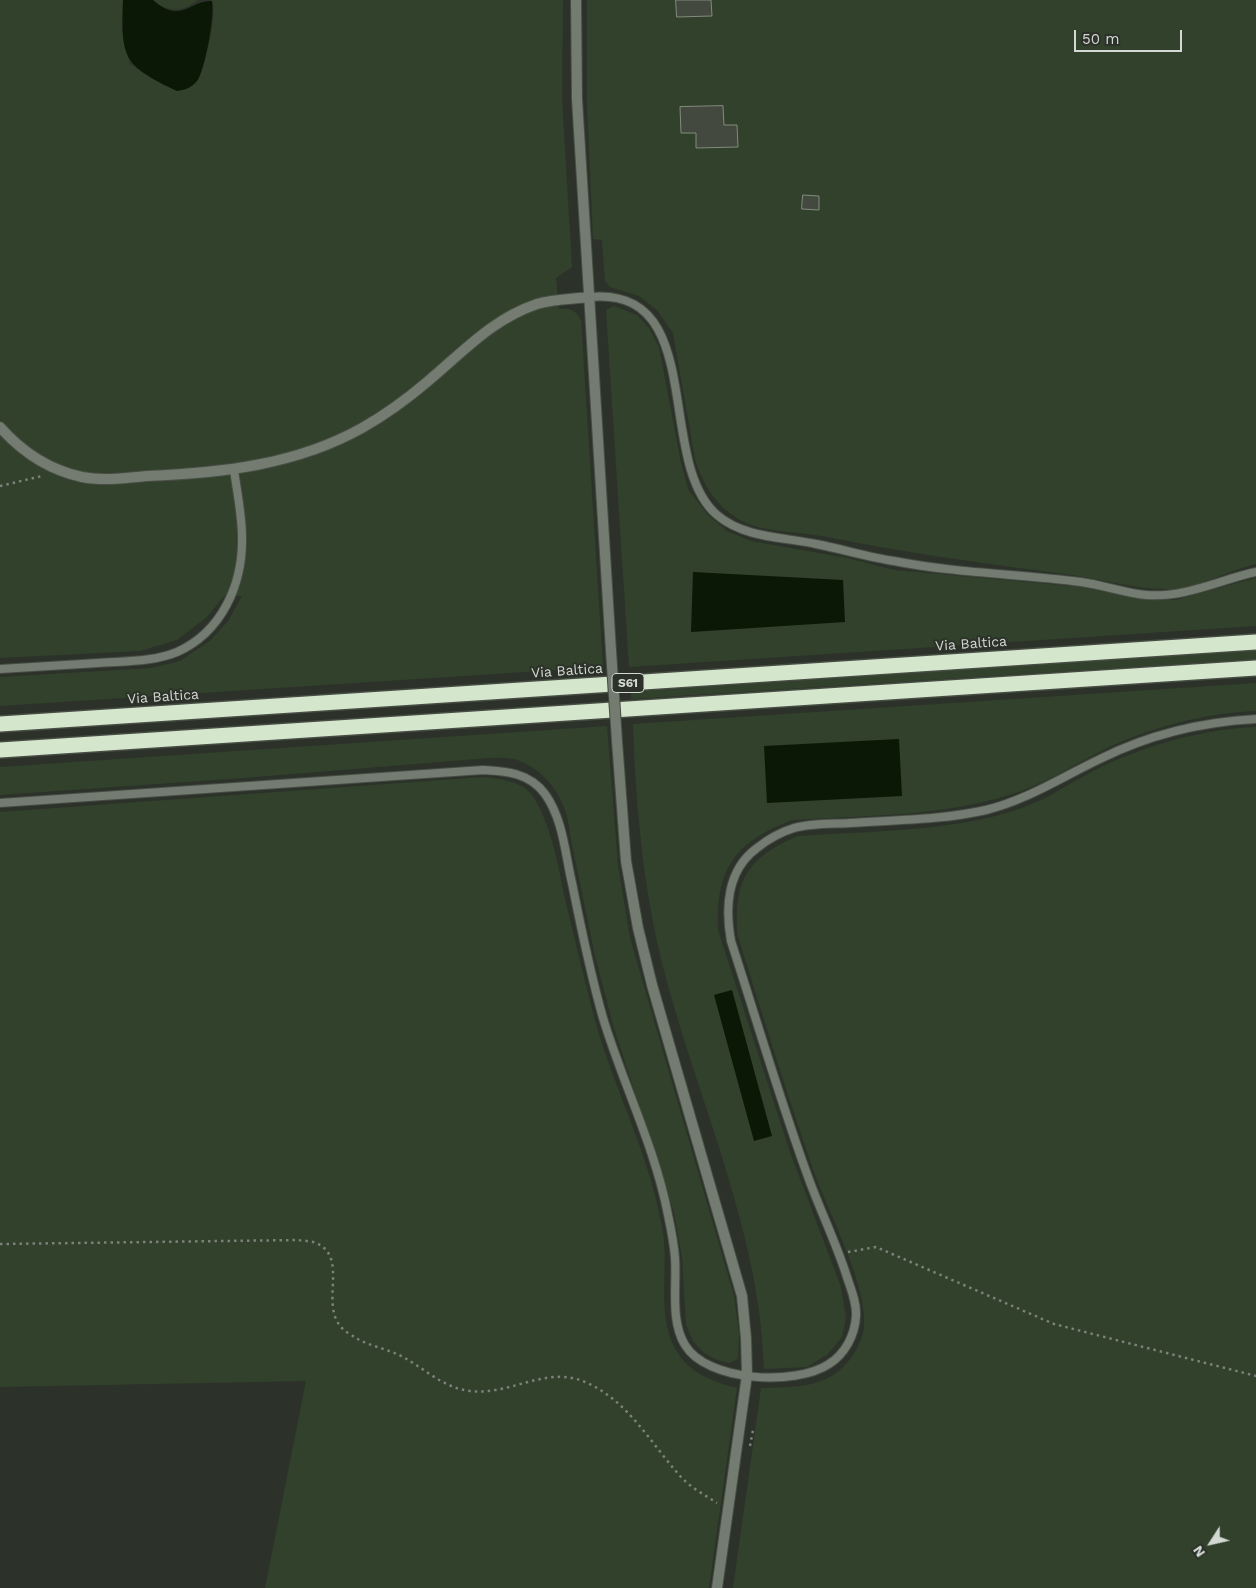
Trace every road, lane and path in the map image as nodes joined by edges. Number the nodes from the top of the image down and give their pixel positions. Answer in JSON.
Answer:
{"nodes":[{"id":1,"x":576,"y":0,"type":"edge"},
{"id":2,"x":589,"y":297,"type":"junction"},
{"id":3,"x":0,"y":427,"type":"edge"},
{"id":4,"x":234,"y":470,"type":"junction"},
{"id":5,"x":63,"y":471,"type":"junction"},
{"id":6,"x":0,"y":486,"type":"edge"},
{"id":7,"x":1256,"y":572,"type":"edge"},
{"id":8,"x":1256,"y":642,"type":"edge"},
{"id":9,"x":1256,"y":668,"type":"edge"},
{"id":10,"x":0,"y":669,"type":"edge"},
{"id":11,"x":1256,"y":719,"type":"edge"},
{"id":12,"x":0,"y":724,"type":"edge"},
{"id":13,"x":0,"y":750,"type":"edge"},
{"id":14,"x":0,"y":803,"type":"edge"},
{"id":15,"x":0,"y":1244,"type":"edge"},
{"id":16,"x":839,"y":1254,"type":"junction"},
{"id":17,"x":747,"y":1375,"type":"junction"},
{"id":18,"x":1256,"y":1376,"type":"edge"},
{"id":19,"x":729,"y":1508,"type":"junction"},
{"id":20,"x":717,"y":1588,"type":"edge"}],
"edges":[{"from":1,"to":2,"type":"street"},
{"from":2,"to":4,"type":"street"},
{"from":2,"to":7,"type":"lane"},
{"from":2,"to":17,"type":"street","bridge":true},
{"from":3,"to":5,"type":"street"},
{"from":4,"to":5,"type":"street"},
{"from":4,"to":10,"type":"lane"},
{"from":5,"to":6,"type":"path"},
{"from":8,"to":12,"type":"highway","name":"Via Baltica","number":"S61"},
{"from":9,"to":13,"type":"highway","number":"S61"},
{"from":11,"to":16,"type":"lane"},
{"from":14,"to":17,"type":"lane"},
{"from":15,"to":19,"type":"path"},
{"from":16,"to":17,"type":"lane"},
{"from":16,"to":18,"type":"path"},
{"from":17,"to":19,"type":"street"},
{"from":19,"to":20,"type":"street"}]}
